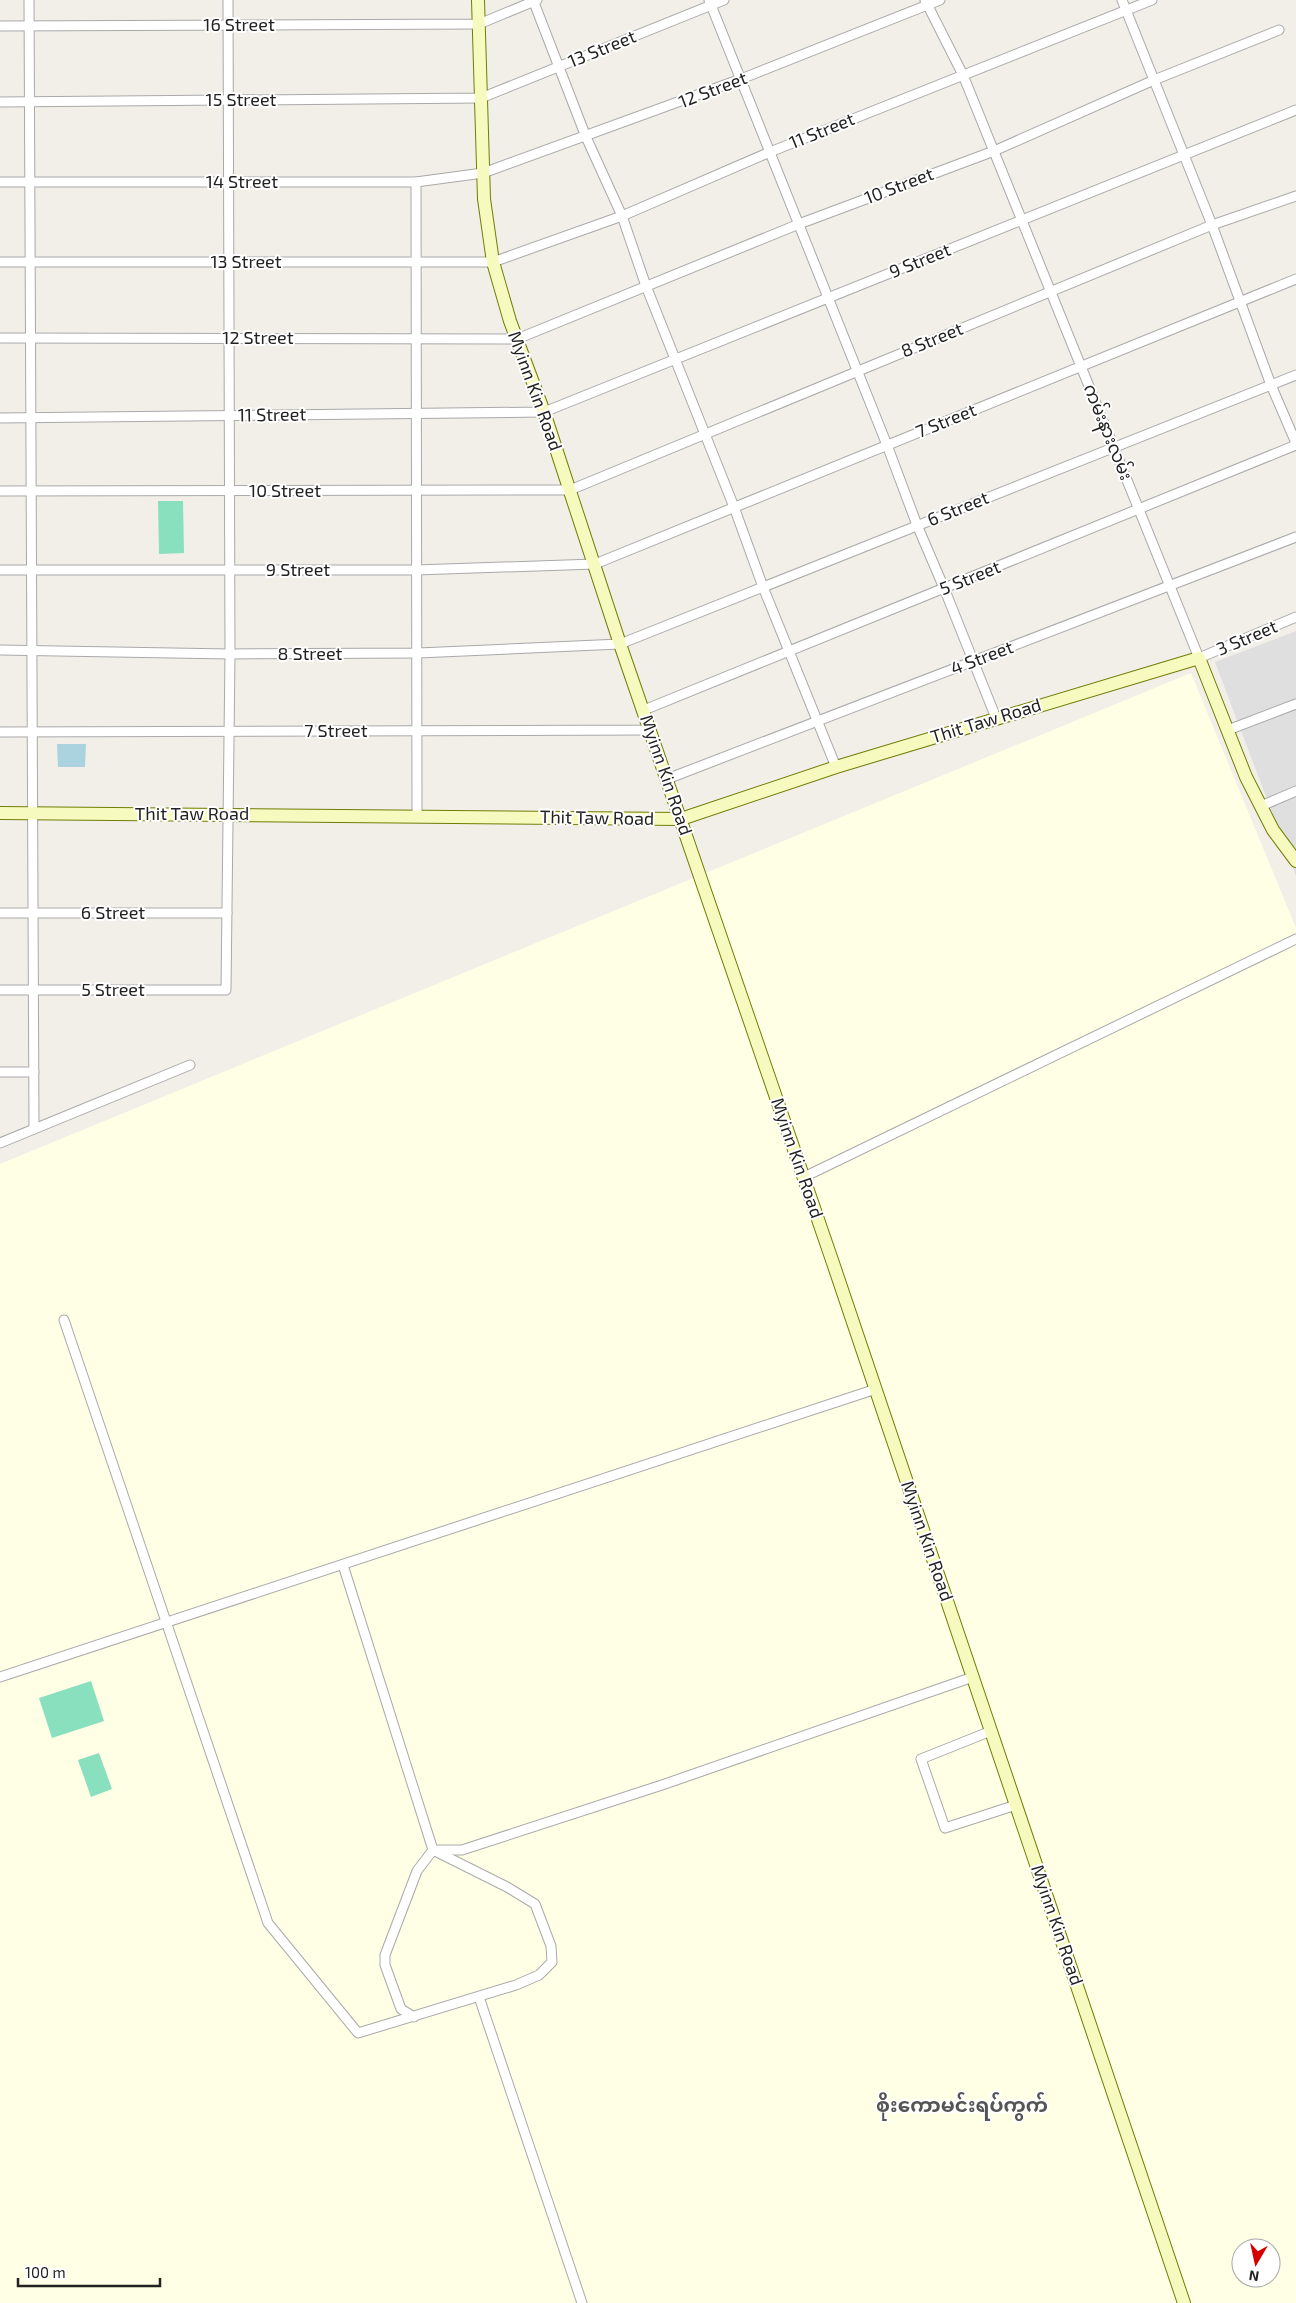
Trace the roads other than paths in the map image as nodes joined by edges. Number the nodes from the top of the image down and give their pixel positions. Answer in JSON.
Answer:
{"nodes":[{"id":1,"x":29,"y":0,"type":"edge"},
{"id":2,"x":228,"y":0,"type":"edge"},
{"id":3,"x":478,"y":0,"type":"edge"},
{"id":4,"x":534,"y":0,"type":"edge"},
{"id":5,"x":724,"y":0,"type":"edge"},
{"id":6,"x":940,"y":0,"type":"edge"},
{"id":7,"x":1122,"y":0,"type":"edge"},
{"id":8,"x":1152,"y":0,"type":"edge"},
{"id":9,"x":710,"y":2,"type":"edge"},
{"id":10,"x":926,"y":3,"type":"edge"},
{"id":11,"x":1126,"y":10,"type":"junction"},
{"id":12,"x":479,"y":24,"type":"junction"},
{"id":13,"x":228,"y":25,"type":"junction"},
{"id":14,"x":0,"y":26,"type":"edge"},
{"id":15,"x":29,"y":26,"type":"junction"},
{"id":16,"x":1279,"y":30,"type":"dead end"},
{"id":17,"x":560,"y":67,"type":"junction"},
{"id":18,"x":963,"y":75,"type":"junction"},
{"id":19,"x":741,"y":80,"type":"junction"},
{"id":20,"x":1154,"y":80,"type":"junction"},
{"id":21,"x":481,"y":98,"type":"junction"},
{"id":22,"x":228,"y":100,"type":"junction"},
{"id":23,"x":0,"y":102,"type":"edge"},
{"id":24,"x":30,"y":102,"type":"junction"},
{"id":25,"x":1296,"y":110,"type":"edge"},
{"id":26,"x":586,"y":137,"type":"junction"},
{"id":27,"x":994,"y":151,"type":"junction"},
{"id":28,"x":770,"y":152,"type":"junction"},
{"id":29,"x":1184,"y":155,"type":"junction"},
{"id":30,"x":483,"y":173,"type":"junction"},
{"id":31,"x":0,"y":182,"type":"edge"},
{"id":32,"x":30,"y":182,"type":"junction"},
{"id":33,"x":228,"y":182,"type":"junction"},
{"id":34,"x":416,"y":182,"type":"junction"},
{"id":35,"x":1296,"y":196,"type":"edge"},
{"id":36,"x":622,"y":216,"type":"junction"},
{"id":37,"x":1022,"y":220,"type":"junction"},
{"id":38,"x":799,"y":224,"type":"junction"},
{"id":39,"x":1212,"y":224,"type":"junction"},
{"id":40,"x":0,"y":262,"type":"edge"},
{"id":41,"x":30,"y":262,"type":"junction"},
{"id":42,"x":228,"y":262,"type":"junction"},
{"id":43,"x":493,"y":262,"type":"junction"},
{"id":44,"x":416,"y":263,"type":"junction"},
{"id":45,"x":1296,"y":279,"type":"edge"},
{"id":46,"x":646,"y":286,"type":"junction"},
{"id":47,"x":1051,"y":291,"type":"junction"},
{"id":48,"x":828,"y":298,"type":"junction"},
{"id":49,"x":1241,"y":301,"type":"junction"},
{"id":50,"x":0,"y":338,"type":"edge"},
{"id":51,"x":30,"y":338,"type":"junction"},
{"id":52,"x":228,"y":338,"type":"junction"},
{"id":53,"x":416,"y":338,"type":"junction"},
{"id":54,"x":517,"y":339,"type":"junction"},
{"id":55,"x":675,"y":359,"type":"junction"},
{"id":56,"x":1082,"y":366,"type":"junction"},
{"id":57,"x":858,"y":371,"type":"junction"},
{"id":58,"x":1296,"y":374,"type":"edge"},
{"id":59,"x":1271,"y":385,"type":"junction"},
{"id":60,"x":544,"y":412,"type":"junction"},
{"id":61,"x":416,"y":413,"type":"junction"},
{"id":62,"x":228,"y":415,"type":"junction"},
{"id":63,"x":0,"y":418,"type":"edge"},
{"id":64,"x":31,"y":418,"type":"junction"},
{"id":65,"x":705,"y":434,"type":"junction"},
{"id":66,"x":1296,"y":444,"type":"edge"},
{"id":67,"x":887,"y":445,"type":"junction"},
{"id":68,"x":1112,"y":448,"type":"junction"},
{"id":69,"x":416,"y":490,"type":"junction"},
{"id":70,"x":570,"y":490,"type":"junction"},
{"id":71,"x":0,"y":491,"type":"edge"},
{"id":72,"x":31,"y":491,"type":"junction"},
{"id":73,"x":228,"y":491,"type":"junction"},
{"id":74,"x":734,"y":507,"type":"junction"},
{"id":75,"x":1140,"y":509,"type":"junction"},
{"id":76,"x":916,"y":526,"type":"junction"},
{"id":77,"x":1296,"y":537,"type":"edge"},
{"id":78,"x":595,"y":564,"type":"junction"},
{"id":79,"x":32,"y":569,"type":"junction"},
{"id":80,"x":0,"y":570,"type":"edge"},
{"id":81,"x":228,"y":570,"type":"junction"},
{"id":82,"x":416,"y":570,"type":"junction"},
{"id":83,"x":1170,"y":586,"type":"junction"},
{"id":84,"x":763,"y":587,"type":"junction"},
{"id":85,"x":944,"y":588,"type":"junction"},
{"id":86,"x":1296,"y":617,"type":"edge"},
{"id":87,"x":620,"y":644,"type":"junction"},
{"id":88,"x":0,"y":650,"type":"edge"},
{"id":89,"x":33,"y":650,"type":"junction"},
{"id":90,"x":790,"y":651,"type":"junction"},
{"id":91,"x":418,"y":653,"type":"junction"},
{"id":92,"x":230,"y":654,"type":"junction"},
{"id":93,"x":1199,"y":658,"type":"junction"},
{"id":94,"x":974,"y":662,"type":"junction"},
{"id":95,"x":1296,"y":704,"type":"edge"},
{"id":96,"x":644,"y":710,"type":"junction"},
{"id":97,"x":996,"y":718,"type":"junction"},
{"id":98,"x":818,"y":721,"type":"junction"},
{"id":99,"x":416,"y":730,"type":"junction"},
{"id":100,"x":651,"y":730,"type":"junction"},
{"id":101,"x":1228,"y":730,"type":"junction"},
{"id":102,"x":0,"y":732,"type":"edge"},
{"id":103,"x":32,"y":732,"type":"junction"},
{"id":104,"x":228,"y":732,"type":"junction"},
{"id":105,"x":836,"y":767,"type":"junction"},
{"id":106,"x":667,"y":779,"type":"junction"},
{"id":107,"x":1296,"y":791,"type":"edge"},
{"id":108,"x":1261,"y":806,"type":"junction"},
{"id":109,"x":0,"y":813,"type":"edge"},
{"id":110,"x":32,"y":814,"type":"junction"},
{"id":111,"x":227,"y":814,"type":"junction"},
{"id":112,"x":417,"y":816,"type":"junction"},
{"id":113,"x":681,"y":819,"type":"junction"},
{"id":114,"x":1296,"y":861,"type":"edge"},
{"id":115,"x":0,"y":912,"type":"edge"},
{"id":116,"x":33,"y":913,"type":"junction"},
{"id":117,"x":226,"y":913,"type":"junction"},
{"id":118,"x":1296,"y":939,"type":"edge"},
{"id":119,"x":0,"y":990,"type":"edge"},
{"id":120,"x":33,"y":990,"type":"junction"},
{"id":121,"x":190,"y":1065,"type":"dead end"},
{"id":122,"x":0,"y":1072,"type":"edge"},
{"id":123,"x":34,"y":1072,"type":"junction"},
{"id":124,"x":34,"y":1129,"type":"junction"},
{"id":125,"x":0,"y":1143,"type":"edge"},
{"id":126,"x":804,"y":1177,"type":"junction"},
{"id":127,"x":64,"y":1320,"type":"dead end"},
{"id":128,"x":876,"y":1389,"type":"junction"},
{"id":129,"x":343,"y":1565,"type":"junction"},
{"id":130,"x":166,"y":1624,"type":"junction"},
{"id":131,"x":0,"y":1677,"type":"edge"},
{"id":132,"x":973,"y":1677,"type":"junction"},
{"id":133,"x":991,"y":1731,"type":"junction"},
{"id":134,"x":1016,"y":1805,"type":"junction"},
{"id":135,"x":433,"y":1850,"type":"junction"},
{"id":136,"x":479,"y":1997,"type":"junction"},
{"id":137,"x":414,"y":2017,"type":"junction"},
{"id":138,"x":582,"y":2303,"type":"edge"},
{"id":139,"x":1184,"y":2303,"type":"edge"}],
"edges":[{"from":1,"to":15,"type":"street"},
{"from":2,"to":13,"type":"street"},
{"from":3,"to":12,"type":"street","name":"Myinn Kin Road"},
{"from":4,"to":12,"type":"street"},
{"from":4,"to":17,"type":"street"},
{"from":5,"to":9,"type":"street","name":"13 Street"},
{"from":6,"to":10,"type":"street","name":"12 Street"},
{"from":7,"to":11,"type":"street"},
{"from":8,"to":11,"type":"street","name":"11 Street"},
{"from":9,"to":17,"type":"street","name":"13 Street"},
{"from":9,"to":19,"type":"street"},
{"from":10,"to":18,"type":"street","name":"ကမ်းနားလမ်း"},
{"from":10,"to":19,"type":"street","name":"12 Street"},
{"from":11,"to":18,"type":"street","name":"11 Street"},
{"from":11,"to":20,"type":"street"},
{"from":12,"to":13,"type":"street","name":"16 Street"},
{"from":12,"to":21,"type":"street","name":"Myinn Kin Road"},
{"from":13,"to":15,"type":"street","name":"16 Street"},
{"from":13,"to":22,"type":"street"},
{"from":14,"to":15,"type":"street","name":"16 Street"},
{"from":15,"to":24,"type":"street"},
{"from":16,"to":20,"type":"street","name":"10 Street"},
{"from":17,"to":21,"type":"street","name":"13 Street"},
{"from":17,"to":26,"type":"street"},
{"from":18,"to":27,"type":"street","name":"ကမ်းနားလမ်း"},
{"from":18,"to":28,"type":"street","name":"11 Street"},
{"from":19,"to":26,"type":"street","name":"12 Street"},
{"from":19,"to":28,"type":"street"},
{"from":20,"to":27,"type":"street","name":"10 Street"},
{"from":20,"to":29,"type":"street"},
{"from":21,"to":22,"type":"street","name":"15 Street"},
{"from":21,"to":30,"type":"street","name":"Myinn Kin Road"},
{"from":22,"to":24,"type":"street","name":"15 Street"},
{"from":22,"to":33,"type":"street"},
{"from":23,"to":24,"type":"street","name":"15 Street"},
{"from":24,"to":32,"type":"street"},
{"from":25,"to":29,"type":"street","name":"9 Street"},
{"from":26,"to":30,"type":"street","name":"12 Street"},
{"from":26,"to":36,"type":"street"},
{"from":27,"to":37,"type":"street","name":"ကမ်းနားလမ်း"},
{"from":27,"to":38,"type":"street","name":"10 Street"},
{"from":28,"to":36,"type":"street","name":"11 Street"},
{"from":28,"to":38,"type":"street"},
{"from":29,"to":37,"type":"street","name":"9 Street"},
{"from":29,"to":39,"type":"street"},
{"from":30,"to":34,"type":"street","name":"14 Street"},
{"from":30,"to":43,"type":"street","name":"Myinn Kin Road"},
{"from":31,"to":32,"type":"street","name":"14 Street"},
{"from":32,"to":33,"type":"street","name":"14 Street"},
{"from":32,"to":41,"type":"street"},
{"from":33,"to":34,"type":"street","name":"14 Street"},
{"from":33,"to":42,"type":"street"},
{"from":34,"to":44,"type":"street"},
{"from":35,"to":39,"type":"street","name":"8 Street"},
{"from":36,"to":43,"type":"street","name":"11 Street"},
{"from":36,"to":46,"type":"street"},
{"from":37,"to":47,"type":"street","name":"ကမ်းနားလမ်း"},
{"from":37,"to":48,"type":"street","name":"9 Street"},
{"from":38,"to":46,"type":"street","name":"10 Street"},
{"from":38,"to":48,"type":"street"},
{"from":39,"to":47,"type":"street","name":"8 Street"},
{"from":39,"to":49,"type":"street"},
{"from":40,"to":41,"type":"street","name":"13 Street"},
{"from":41,"to":42,"type":"street","name":"13 Street"},
{"from":41,"to":51,"type":"street"},
{"from":42,"to":44,"type":"street","name":"13 Street"},
{"from":42,"to":52,"type":"street"},
{"from":43,"to":44,"type":"street","name":"13 Street"},
{"from":43,"to":54,"type":"street","name":"Myinn Kin Road"},
{"from":44,"to":53,"type":"street"},
{"from":45,"to":49,"type":"street","name":"7 Street"},
{"from":46,"to":54,"type":"street","name":"10 Street"},
{"from":46,"to":55,"type":"street"},
{"from":47,"to":56,"type":"street","name":"ကမ်းနားလမ်း"},
{"from":47,"to":57,"type":"street","name":"8 Street"},
{"from":48,"to":55,"type":"street","name":"9 Street"},
{"from":48,"to":57,"type":"street"},
{"from":49,"to":56,"type":"street","name":"7 Street"},
{"from":49,"to":59,"type":"street"},
{"from":50,"to":51,"type":"street","name":"12 Street"},
{"from":51,"to":52,"type":"street","name":"12 Street"},
{"from":51,"to":64,"type":"street"},
{"from":52,"to":53,"type":"street","name":"12 Street"},
{"from":52,"to":62,"type":"street"},
{"from":53,"to":54,"type":"street","name":"12 Street"},
{"from":53,"to":61,"type":"street"},
{"from":54,"to":60,"type":"street","name":"Myinn Kin Road"},
{"from":55,"to":60,"type":"street","name":"9 Street"},
{"from":55,"to":65,"type":"street"},
{"from":56,"to":67,"type":"street","name":"7 Street"},
{"from":56,"to":68,"type":"street","name":"ကမ်းနားလမ်း"},
{"from":57,"to":65,"type":"street","name":"8 Street"},
{"from":57,"to":67,"type":"street"},
{"from":58,"to":59,"type":"street","name":"6 Street"},
{"from":59,"to":66,"type":"street"},
{"from":59,"to":68,"type":"street","name":"6 Street"},
{"from":60,"to":61,"type":"street","name":"11 Street"},
{"from":60,"to":70,"type":"street","name":"Myinn Kin Road"},
{"from":61,"to":62,"type":"street","name":"11 Street"},
{"from":61,"to":69,"type":"street"},
{"from":62,"to":64,"type":"street","name":"11 Street"},
{"from":62,"to":73,"type":"street"},
{"from":63,"to":64,"type":"street","name":"11 Street"},
{"from":64,"to":72,"type":"street"},
{"from":65,"to":70,"type":"street","name":"8 Street"},
{"from":65,"to":74,"type":"street"},
{"from":66,"to":75,"type":"street","name":"5 Street"},
{"from":67,"to":74,"type":"street","name":"7 Street"},
{"from":67,"to":76,"type":"street"},
{"from":68,"to":75,"type":"street","name":"ကမ်းနားလမ်း"},
{"from":68,"to":76,"type":"street","name":"6 Street"},
{"from":69,"to":70,"type":"street","name":"10 Street"},
{"from":69,"to":73,"type":"street","name":"10 Street"},
{"from":69,"to":82,"type":"street"},
{"from":70,"to":78,"type":"street","name":"Myinn Kin Road"},
{"from":71,"to":72,"type":"street","name":"10 Street"},
{"from":72,"to":73,"type":"street","name":"10 Street"},
{"from":72,"to":79,"type":"street"},
{"from":73,"to":81,"type":"street"},
{"from":74,"to":78,"type":"street","name":"7 Street"},
{"from":74,"to":84,"type":"street"},
{"from":75,"to":83,"type":"street","name":"ကမ်းနားလမ်း"},
{"from":75,"to":85,"type":"street","name":"5 Street"},
{"from":76,"to":84,"type":"street","name":"6 Street"},
{"from":76,"to":85,"type":"street"},
{"from":77,"to":83,"type":"street","name":"4 Street"},
{"from":78,"to":82,"type":"street","name":"9 Street"},
{"from":78,"to":87,"type":"street","name":"Myinn Kin Road"},
{"from":79,"to":80,"type":"street","name":"9 Street"},
{"from":79,"to":81,"type":"street","name":"9 Street"},
{"from":79,"to":89,"type":"street"},
{"from":81,"to":82,"type":"street","name":"9 Street"},
{"from":81,"to":92,"type":"street"},
{"from":82,"to":91,"type":"street"},
{"from":83,"to":93,"type":"street","name":"ကမ်းနားလမ်း"},
{"from":83,"to":94,"type":"street","name":"4 Street"},
{"from":84,"to":87,"type":"street","name":"6 Street"},
{"from":84,"to":90,"type":"street"},
{"from":85,"to":90,"type":"street","name":"5 Street"},
{"from":85,"to":94,"type":"street"},
{"from":86,"to":93,"type":"street","name":"3 Street"},
{"from":87,"to":91,"type":"street","name":"8 Street"},
{"from":87,"to":96,"type":"street","name":"Myinn Kin Road"},
{"from":88,"to":89,"type":"street","name":"8 Street"},
{"from":89,"to":92,"type":"street","name":"8 Street"},
{"from":89,"to":103,"type":"street"},
{"from":90,"to":96,"type":"street","name":"5 Street"},
{"from":90,"to":98,"type":"street"},
{"from":91,"to":92,"type":"street","name":"8 Street"},
{"from":91,"to":99,"type":"street"},
{"from":92,"to":104,"type":"street"},
{"from":93,"to":97,"type":"street","name":"Thit Taw Road"},
{"from":93,"to":101,"type":"street","name":"ကမ်းနားလမ်း"},
{"from":94,"to":97,"type":"street"},
{"from":94,"to":98,"type":"street","name":"4 Street"},
{"from":95,"to":101,"type":"street"},
{"from":96,"to":100,"type":"street"},
{"from":97,"to":105,"type":"street","name":"Thit Taw Road"},
{"from":98,"to":105,"type":"street"},
{"from":98,"to":106,"type":"street","name":"4 Street"},
{"from":99,"to":100,"type":"street","name":"7 Street"},
{"from":99,"to":104,"type":"street","name":"7 Street"},
{"from":99,"to":112,"type":"street"},
{"from":100,"to":106,"type":"street","name":"Myinn Kin Road"},
{"from":101,"to":108,"type":"street","name":"ကမ်းနားလမ်း"},
{"from":102,"to":103,"type":"street","name":"7 Street"},
{"from":103,"to":104,"type":"street","name":"7 Street"},
{"from":103,"to":110,"type":"street"},
{"from":104,"to":111,"type":"street"},
{"from":105,"to":113,"type":"street","name":"Thit Taw Road"},
{"from":106,"to":113,"type":"street","name":"Myinn Kin Road"},
{"from":107,"to":108,"type":"street"},
{"from":108,"to":114,"type":"street","name":"ကမ်းနားလမ်း"},
{"from":109,"to":110,"type":"street","name":"Thit Taw Road"},
{"from":110,"to":111,"type":"street","name":"Thit Taw Road"},
{"from":110,"to":116,"type":"street"},
{"from":111,"to":112,"type":"street","name":"Thit Taw Road"},
{"from":111,"to":117,"type":"street"},
{"from":112,"to":113,"type":"street","name":"Thit Taw Road"},
{"from":113,"to":126,"type":"street","name":"Myinn Kin Road"},
{"from":115,"to":116,"type":"street","name":"6 Street"},
{"from":116,"to":117,"type":"street","name":"6 Street"},
{"from":116,"to":120,"type":"street"},
{"from":117,"to":120,"type":"street","name":"5 Street"},
{"from":118,"to":126,"type":"street"},
{"from":119,"to":120,"type":"street","name":"5 Street"},
{"from":120,"to":123,"type":"street"},
{"from":121,"to":124,"type":"street"},
{"from":122,"to":123,"type":"street"},
{"from":123,"to":124,"type":"street"},
{"from":124,"to":125,"type":"street"},
{"from":126,"to":128,"type":"street","name":"Myinn Kin Road"},
{"from":127,"to":130,"type":"street"},
{"from":128,"to":129,"type":"street"},
{"from":128,"to":132,"type":"street","name":"Myinn Kin Road"},
{"from":129,"to":130,"type":"street"},
{"from":129,"to":135,"type":"street"},
{"from":130,"to":131,"type":"street"},
{"from":130,"to":137,"type":"street"},
{"from":132,"to":133,"type":"street","name":"Myinn Kin Road"},
{"from":132,"to":135,"type":"street"},
{"from":133,"to":134,"type":"street","name":"Myinn Kin Road"},
{"from":133,"to":134,"type":"street"},
{"from":134,"to":139,"type":"street","name":"Myinn Kin Road"},
{"from":135,"to":136,"type":"street"},
{"from":135,"to":137,"type":"street"},
{"from":136,"to":137,"type":"street"},
{"from":136,"to":138,"type":"street"}]}
